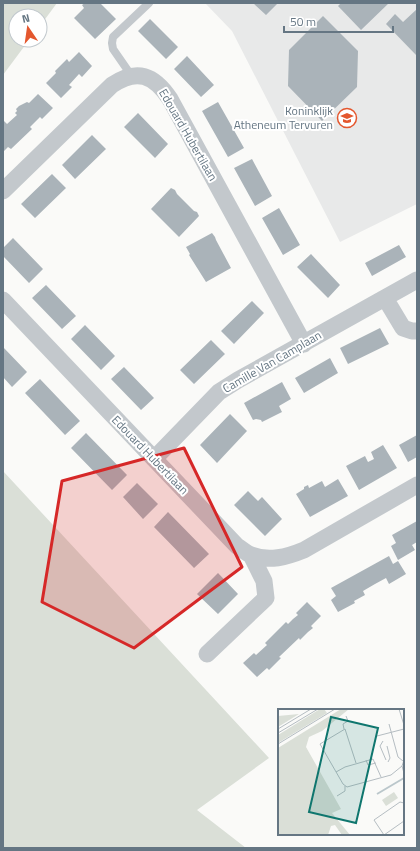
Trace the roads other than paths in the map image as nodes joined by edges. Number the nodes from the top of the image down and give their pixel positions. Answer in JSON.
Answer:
{"nodes":[{"id":1,"x":149,"y":3,"type":"edge"},
{"id":2,"x":131,"y":75,"type":"junction"},
{"id":3,"x":3,"y":191,"type":"edge"},
{"id":4,"x":417,"y":280,"type":"edge"},
{"id":5,"x":385,"y":298,"type":"junction"},
{"id":6,"x":3,"y":300,"type":"edge"},
{"id":7,"x":417,"y":330,"type":"edge"},
{"id":8,"x":304,"y":344,"type":"junction"},
{"id":9,"x":154,"y":459,"type":"junction"},
{"id":10,"x":417,"y":485,"type":"edge"},
{"id":11,"x":251,"y":554,"type":"junction"},
{"id":12,"x":207,"y":654,"type":"dead end"}],
"edges":[{"from":1,"to":2,"type":"lane"},
{"from":2,"to":3,"type":"street"},
{"from":2,"to":8,"type":"street","name":"Edouard Hubertilaan"},
{"from":4,"to":5,"type":"street","name":"Camille Van Camplaan"},
{"from":5,"to":7,"type":"street"},
{"from":5,"to":8,"type":"street","name":"Camille Van Camplaan"},
{"from":6,"to":9,"type":"street","name":"Edouard Hubertilaan"},
{"from":8,"to":9,"type":"street","name":"Camille Van Camplaan"},
{"from":9,"to":11,"type":"street","name":"Edouard Hubertilaan"},
{"from":10,"to":11,"type":"street","name":"Edouard Hubertilaan"},
{"from":11,"to":12,"type":"street"}]}
